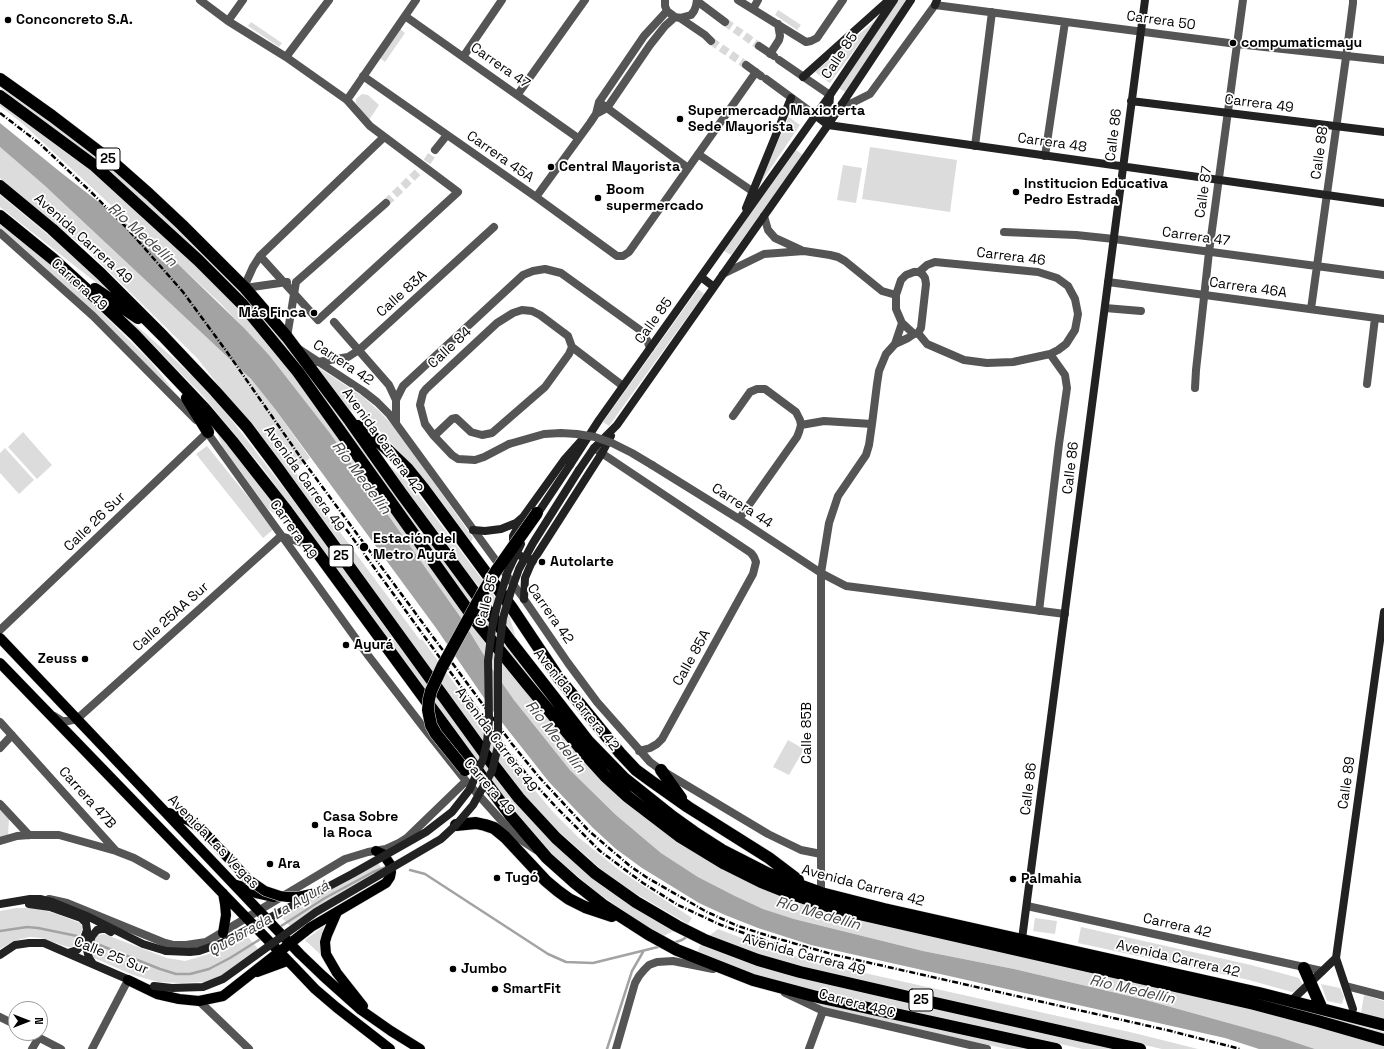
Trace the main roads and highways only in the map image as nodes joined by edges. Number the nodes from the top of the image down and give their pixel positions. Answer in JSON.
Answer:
{"nodes":[{"id":1,"x":889,"y":0,"type":"edge"},
{"id":2,"x":894,"y":0,"type":"edge"},
{"id":3,"x":912,"y":0,"type":"edge"},
{"id":4,"x":1145,"y":0,"type":"edge"},
{"id":5,"x":803,"y":77,"type":"road end"},
{"id":6,"x":0,"y":79,"type":"edge"},
{"id":7,"x":830,"y":95,"type":"junction"},
{"id":8,"x":0,"y":96,"type":"edge"},
{"id":9,"x":791,"y":98,"type":"road end"},
{"id":10,"x":1132,"y":101,"type":"junction"},
{"id":11,"x":815,"y":115,"type":"junction"},
{"id":12,"x":828,"y":125,"type":"junction"},
{"id":13,"x":1384,"y":132,"type":"edge"},
{"id":14,"x":1123,"y":166,"type":"junction"},
{"id":15,"x":0,"y":186,"type":"edge"},
{"id":16,"x":1384,"y":203,"type":"edge"},
{"id":17,"x":0,"y":216,"type":"edge"},
{"id":18,"x":740,"y":221,"type":"junction"},
{"id":19,"x":53,"y":259,"type":"junction"},
{"id":20,"x":701,"y":277,"type":"junction"},
{"id":21,"x":714,"y":287,"type":"junction"},
{"id":22,"x":163,"y":336,"type":"junction"},
{"id":23,"x":174,"y":376,"type":"junction"},
{"id":24,"x":599,"y":420,"type":"junction"},
{"id":25,"x":350,"y":421,"type":"junction"},
{"id":26,"x":617,"y":425,"type":"junction"},
{"id":27,"x":208,"y":432,"type":"road end"},
{"id":28,"x":537,"y":513,"type":"junction"},
{"id":29,"x":523,"y":517,"type":"junction"},
{"id":30,"x":473,"y":530,"type":"road end"},
{"id":31,"x":537,"y":555,"type":"junction"},
{"id":32,"x":524,"y":599,"type":"road end"},
{"id":33,"x":1384,"y":612,"type":"edge"},
{"id":34,"x":0,"y":638,"type":"edge"},
{"id":35,"x":0,"y":663,"type":"edge"},
{"id":36,"x":488,"y":680,"type":"joint"},
{"id":37,"x":498,"y":693,"type":"joint"},
{"id":38,"x":661,"y":770,"type":"road end"},
{"id":39,"x":688,"y":807,"type":"junction"},
{"id":40,"x":166,"y":812,"type":"junction"},
{"id":41,"x":456,"y":825,"type":"junction"},
{"id":42,"x":376,"y":851,"type":"road end"},
{"id":43,"x":547,"y":858,"type":"junction"},
{"id":44,"x":235,"y":884,"type":"junction"},
{"id":45,"x":815,"y":891,"type":"junction"},
{"id":46,"x":223,"y":893,"type":"junction"},
{"id":47,"x":316,"y":893,"type":"junction"},
{"id":48,"x":280,"y":898,"type":"road end"},
{"id":49,"x":0,"y":905,"type":"edge"},
{"id":50,"x":337,"y":912,"type":"junction"},
{"id":51,"x":630,"y":923,"type":"junction"},
{"id":52,"x":223,"y":933,"type":"road end"},
{"id":53,"x":89,"y":935,"type":"junction"},
{"id":54,"x":1022,"y":939,"type":"junction"},
{"id":55,"x":290,"y":943,"type":"junction"},
{"id":56,"x":85,"y":945,"type":"junction"},
{"id":57,"x":166,"y":951,"type":"junction"},
{"id":58,"x":279,"y":951,"type":"junction"},
{"id":59,"x":68,"y":953,"type":"junction"},
{"id":60,"x":0,"y":955,"type":"edge"},
{"id":61,"x":1336,"y":958,"type":"junction"},
{"id":62,"x":287,"y":961,"type":"junction"},
{"id":63,"x":93,"y":964,"type":"junction"},
{"id":64,"x":1304,"y":968,"type":"road end"},
{"id":65,"x":249,"y":975,"type":"junction"},
{"id":66,"x":128,"y":980,"type":"junction"},
{"id":67,"x":1311,"y":982,"type":"junction"},
{"id":68,"x":1291,"y":1000,"type":"junction"},
{"id":69,"x":1322,"y":1009,"type":"junction"},
{"id":70,"x":1352,"y":1012,"type":"junction"},
{"id":71,"x":374,"y":1019,"type":"junction"},
{"id":72,"x":1384,"y":1025,"type":"edge"},
{"id":73,"x":1384,"y":1040,"type":"edge"},
{"id":74,"x":390,"y":1049,"type":"edge"},
{"id":75,"x":420,"y":1049,"type":"edge"},
{"id":76,"x":1056,"y":1049,"type":"edge"},
{"id":77,"x":1140,"y":1049,"type":"edge"}],
"edges":[{"from":1,"to":5,"type":"main road"},
{"from":2,"to":7,"type":"main road","name":"Calle 85"},
{"from":3,"to":12,"type":"main road","name":"Calle 85"},
{"from":4,"to":10,"type":"main road","name":"Calle 86"},
{"from":6,"to":25,"type":"highway","name":"Avenida Carrera 42","number":"25"},
{"from":7,"to":11,"type":"main road","name":"Calle 85"},
{"from":7,"to":12,"type":"main road"},
{"from":8,"to":73,"type":"highway","name":"Avenida Carrera 42","number":"25"},
{"from":9,"to":18,"type":"main road"},
{"from":10,"to":13,"type":"main road","name":"Carrera 49"},
{"from":10,"to":14,"type":"main road","name":"Calle 86"},
{"from":11,"to":12,"type":"main road","name":"Carrera 48"},
{"from":11,"to":18,"type":"main road","name":"Calle 85"},
{"from":12,"to":14,"type":"main road","name":"Carrera 48"},
{"from":12,"to":21,"type":"main road","name":"Calle 85"},
{"from":14,"to":16,"type":"main road","name":"Carrera 48"},
{"from":14,"to":54,"type":"main road","name":"Calle 86"},
{"from":15,"to":22,"type":"highway","name":"Avenida Carrera 49","number":"25"},
{"from":17,"to":19,"type":"highway","number":"25"},
{"from":18,"to":20,"type":"main road","name":"Calle 85"},
{"from":19,"to":22,"type":"highway"},
{"from":19,"to":23,"type":"highway","number":"25"},
{"from":20,"to":21,"type":"main road"},
{"from":20,"to":24,"type":"main road","name":"Calle 85"},
{"from":21,"to":26,"type":"main road","name":"Calle 85"},
{"from":22,"to":77,"type":"highway","name":"Avenida Carrera 49","number":"25"},
{"from":23,"to":27,"type":"highway"},
{"from":23,"to":43,"type":"highway","number":"25"},
{"from":24,"to":28,"type":"main road","name":"Calle 85","bridge":true},
{"from":24,"to":29,"type":"main road"},
{"from":25,"to":39,"type":"highway"},
{"from":25,"to":45,"type":"highway","name":"Avenida Carrera 42","number":"25"},
{"from":26,"to":31,"type":"main road"},
{"from":26,"to":37,"type":"main road","name":"Calle 85","bridge":true},
{"from":28,"to":36,"type":"main road","name":"Calle 85","bridge":true},
{"from":28,"to":43,"type":"highway","bridge":true},
{"from":29,"to":30,"type":"main road"},
{"from":29,"to":31,"type":"main road"},
{"from":31,"to":32,"type":"main road"},
{"from":33,"to":61,"type":"main road","name":"Calle 89"},
{"from":34,"to":40,"type":"main road","name":"Avenida Las Vegas"},
{"from":35,"to":46,"type":"main road","name":"Avenida Las Vegas"},
{"from":36,"to":47,"type":"main road","name":"Calle 25 Sur","bridge":true},
{"from":37,"to":41,"type":"main road","name":"Calle 25 Sur","bridge":true},
{"from":38,"to":39,"type":"highway"},
{"from":39,"to":45,"type":"highway"},
{"from":40,"to":44,"type":"main road","name":"Avenida Las Vegas"},
{"from":40,"to":47,"type":"main road","bridge":true},
{"from":41,"to":51,"type":"highway"},
{"from":41,"to":66,"type":"main road","name":"Calle 25 Sur","bridge":true},
{"from":42,"to":50,"type":"main road"},
{"from":43,"to":51,"type":"highway","number":"25"},
{"from":44,"to":48,"type":"main road"},
{"from":44,"to":55,"type":"main road","name":"Avenida Las Vegas"},
{"from":45,"to":54,"type":"highway","name":"Avenida Carrera 42","number":"25"},
{"from":46,"to":52,"type":"main road"},
{"from":46,"to":58,"type":"main road","name":"Avenida Las Vegas"},
{"from":47,"to":57,"type":"main road","name":"Calle 25 Sur","bridge":true},
{"from":49,"to":53,"type":"main road"},
{"from":49,"to":57,"type":"main road","name":"Calle 25 Sur"},
{"from":50,"to":55,"type":"main road"},
{"from":50,"to":71,"type":"main road"},
{"from":51,"to":76,"type":"highway","number":"25"},
{"from":53,"to":56,"type":"main road"},
{"from":53,"to":57,"type":"main road"},
{"from":54,"to":68,"type":"highway","name":"Avenida Carrera 42","number":"25"},
{"from":55,"to":58,"type":"main road"},
{"from":55,"to":71,"type":"main road","name":"Avenida Las Vegas"},
{"from":56,"to":59,"type":"main road"},
{"from":56,"to":63,"type":"main road"},
{"from":58,"to":62,"type":"main road","name":"Avenida Las Vegas"},
{"from":58,"to":65,"type":"main road"},
{"from":59,"to":60,"type":"main road","name":"Calle 25 Sur"},
{"from":59,"to":63,"type":"main road","name":"Calle 25 Sur"},
{"from":61,"to":67,"type":"main road"},
{"from":61,"to":70,"type":"main road","name":"Calle 89"},
{"from":62,"to":65,"type":"main road"},
{"from":62,"to":74,"type":"main road","name":"Avenida Las Vegas"},
{"from":63,"to":66,"type":"main road","name":"Calle 25 Sur"},
{"from":64,"to":67,"type":"highway"},
{"from":65,"to":66,"type":"main road"},
{"from":67,"to":68,"type":"main road"},
{"from":67,"to":69,"type":"highway"},
{"from":68,"to":69,"type":"highway","name":"Avenida Carrera 42","number":"25"},
{"from":69,"to":70,"type":"highway","name":"Avenida Carrera 42","number":"25"},
{"from":70,"to":72,"type":"highway","name":"Avenida Carrera 42","number":"25"},
{"from":71,"to":75,"type":"main road","name":"Avenida Las Vegas"}]}
